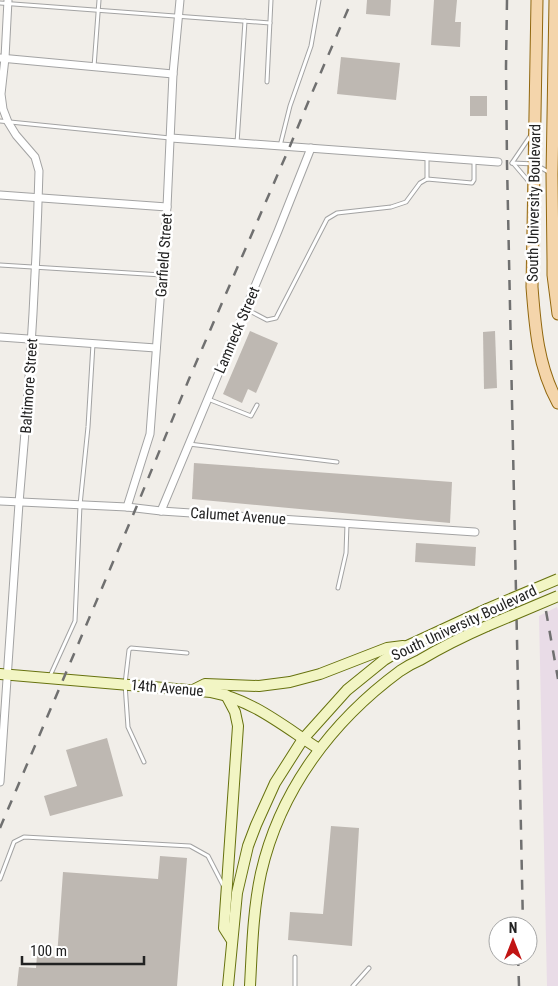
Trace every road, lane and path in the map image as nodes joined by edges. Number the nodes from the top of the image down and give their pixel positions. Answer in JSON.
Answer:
{"nodes":[{"id":1,"x":99,"y":0,"type":"edge"},
{"id":2,"x":180,"y":0,"type":"edge"},
{"id":3,"x":271,"y":0,"type":"edge"},
{"id":4,"x":319,"y":0,"type":"edge"},
{"id":5,"x":536,"y":0,"type":"edge"},
{"id":6,"x":555,"y":0,"type":"edge"},
{"id":7,"x":5,"y":2,"type":"edge"},
{"id":8,"x":98,"y":10,"type":"junction"},
{"id":9,"x":179,"y":16,"type":"junction"},
{"id":10,"x":245,"y":21,"type":"junction"},
{"id":11,"x":270,"y":23,"type":"junction"},
{"id":12,"x":2,"y":58,"type":"edge"},
{"id":13,"x":94,"y":67,"type":"junction"},
{"id":14,"x":173,"y":74,"type":"junction"},
{"id":15,"x":267,"y":82,"type":"dead end"},
{"id":16,"x":0,"y":121,"type":"edge"},
{"id":17,"x":8,"y":122,"type":"junction"},
{"id":18,"x":534,"y":130,"type":"junction"},
{"id":19,"x":171,"y":138,"type":"junction"},
{"id":20,"x":237,"y":143,"type":"junction"},
{"id":21,"x":280,"y":146,"type":"junction"},
{"id":22,"x":311,"y":148,"type":"junction"},
{"id":23,"x":427,"y":158,"type":"junction"},
{"id":24,"x":474,"y":160,"type":"junction"},
{"id":25,"x":498,"y":162,"type":"dead end"},
{"id":26,"x":512,"y":163,"type":"junction"},
{"id":27,"x":535,"y":164,"type":"junction"},
{"id":28,"x":552,"y":175,"type":"junction"},
{"id":29,"x":427,"y":179,"type":"junction"},
{"id":30,"x":534,"y":188,"type":"junction"},
{"id":31,"x":0,"y":195,"type":"edge"},
{"id":32,"x":38,"y":198,"type":"junction"},
{"id":33,"x":167,"y":207,"type":"junction"},
{"id":34,"x":0,"y":265,"type":"edge"},
{"id":35,"x":35,"y":267,"type":"junction"},
{"id":36,"x":162,"y":275,"type":"junction"},
{"id":37,"x":246,"y":308,"type":"junction"},
{"id":38,"x":558,"y":314,"type":"edge"},
{"id":39,"x":0,"y":336,"type":"edge"},
{"id":40,"x":32,"y":339,"type":"junction"},
{"id":41,"x":93,"y":343,"type":"junction"},
{"id":42,"x":156,"y":348,"type":"junction"},
{"id":43,"x":208,"y":398,"type":"junction"},
{"id":44,"x":558,"y":402,"type":"edge"},
{"id":45,"x":257,"y":405,"type":"dead end"},
{"id":46,"x":189,"y":444,"type":"junction"},
{"id":47,"x":337,"y":462,"type":"dead end"},
{"id":48,"x":0,"y":501,"type":"edge"},
{"id":49,"x":19,"y":503,"type":"junction"},
{"id":50,"x":80,"y":505,"type":"junction"},
{"id":51,"x":127,"y":507,"type":"junction"},
{"id":52,"x":161,"y":511,"type":"junction"},
{"id":53,"x":347,"y":523,"type":"junction"},
{"id":54,"x":475,"y":532,"type":"dead end"},
{"id":55,"x":558,"y":579,"type":"edge"},
{"id":56,"x":338,"y":588,"type":"dead end"},
{"id":57,"x":558,"y":596,"type":"edge"},
{"id":58,"x":407,"y":646,"type":"junction"},
{"id":59,"x":188,"y":653,"type":"dead end"},
{"id":60,"x":3,"y":674,"type":"edge"},
{"id":61,"x":49,"y":678,"type":"junction"},
{"id":62,"x":125,"y":684,"type":"junction"},
{"id":63,"x":192,"y":690,"type":"junction"},
{"id":64,"x":226,"y":695,"type":"junction"},
{"id":65,"x":303,"y":739,"type":"junction"},
{"id":66,"x":319,"y":749,"type":"junction"},
{"id":67,"x":144,"y":762,"type":"dead end"},
{"id":68,"x":0,"y":782,"type":"edge"},
{"id":69,"x":0,"y":878,"type":"edge"},
{"id":70,"x":226,"y":892,"type":"junction"},
{"id":71,"x":231,"y":939,"type":"junction"},
{"id":72,"x":295,"y":956,"type":"dead end"},
{"id":73,"x":369,"y":968,"type":"dead end"},
{"id":74,"x":228,"y":986,"type":"edge"},
{"id":75,"x":250,"y":986,"type":"edge"},
{"id":76,"x":295,"y":986,"type":"edge"},
{"id":77,"x":353,"y":986,"type":"edge"}],
"edges":[{"from":1,"to":8,"type":"lane"},
{"from":2,"to":9,"type":"street","name":"Garfield Street"},
{"from":3,"to":11,"type":"lane"},
{"from":4,"to":21,"type":"lane"},
{"from":5,"to":18,"type":"main road","name":"South University Boulevard"},
{"from":6,"to":28,"type":"main road","name":"South University Boulevard"},
{"from":7,"to":8,"type":"lane"},
{"from":7,"to":12,"type":"street","name":"Baltimore Street"},
{"from":8,"to":9,"type":"lane"},
{"from":8,"to":13,"type":"lane"},
{"from":9,"to":10,"type":"lane"},
{"from":9,"to":14,"type":"street","name":"Garfield Street"},
{"from":10,"to":11,"type":"lane"},
{"from":10,"to":20,"type":"lane"},
{"from":11,"to":15,"type":"lane"},
{"from":12,"to":13,"type":"street"},
{"from":12,"to":17,"type":"street","name":"Baltimore Street"},
{"from":13,"to":14,"type":"street"},
{"from":14,"to":19,"type":"street","name":"Garfield Street"},
{"from":16,"to":17,"type":"lane"},
{"from":17,"to":19,"type":"lane"},
{"from":17,"to":32,"type":"street","name":"Baltimore Street"},
{"from":18,"to":26,"type":"lane"},
{"from":18,"to":27,"type":"main road","name":"South University Boulevard"},
{"from":19,"to":20,"type":"street"},
{"from":19,"to":33,"type":"street","name":"Garfield Street"},
{"from":20,"to":21,"type":"street"},
{"from":21,"to":22,"type":"street"},
{"from":22,"to":23,"type":"street"},
{"from":22,"to":37,"type":"street","name":"Lamneck Street"},
{"from":23,"to":24,"type":"street"},
{"from":23,"to":29,"type":"lane"},
{"from":24,"to":25,"type":"street"},
{"from":24,"to":29,"type":"lane"},
{"from":26,"to":27,"type":"lane"},
{"from":26,"to":30,"type":"lane"},
{"from":27,"to":28,"type":"lane"},
{"from":27,"to":30,"type":"main road","name":"South University Boulevard"},
{"from":28,"to":38,"type":"main road","name":"South University Boulevard"},
{"from":29,"to":37,"type":"lane"},
{"from":30,"to":44,"type":"main road","name":"South University Boulevard"},
{"from":31,"to":32,"type":"street"},
{"from":32,"to":33,"type":"street"},
{"from":32,"to":35,"type":"street","name":"Baltimore Street"},
{"from":33,"to":36,"type":"street","name":"Garfield Street"},
{"from":34,"to":35,"type":"lane"},
{"from":35,"to":36,"type":"lane"},
{"from":35,"to":40,"type":"street","name":"Baltimore Street"},
{"from":36,"to":42,"type":"street","name":"Garfield Street"},
{"from":37,"to":43,"type":"street","name":"Lamneck Street"},
{"from":39,"to":40,"type":"street"},
{"from":40,"to":41,"type":"street"},
{"from":40,"to":49,"type":"street","name":"Baltimore Street"},
{"from":41,"to":42,"type":"street"},
{"from":41,"to":50,"type":"lane"},
{"from":42,"to":51,"type":"street","name":"Garfield Street"},
{"from":43,"to":45,"type":"lane"},
{"from":43,"to":46,"type":"street","name":"Lamneck Street"},
{"from":46,"to":47,"type":"lane"},
{"from":46,"to":52,"type":"street","name":"Lamneck Street"},
{"from":48,"to":49,"type":"street","name":"Calumet Avenue"},
{"from":49,"to":50,"type":"street","name":"Calumet Avenue"},
{"from":49,"to":60,"type":"street","name":"Baltimore Street"},
{"from":50,"to":51,"type":"street","name":"Calumet Avenue"},
{"from":50,"to":61,"type":"lane"},
{"from":51,"to":52,"type":"street","name":"Calumet Avenue"},
{"from":52,"to":53,"type":"street","name":"Calumet Avenue"},
{"from":53,"to":54,"type":"street","name":"Calumet Avenue"},
{"from":53,"to":56,"type":"lane"},
{"from":55,"to":58,"type":"main road","name":"South University Boulevard","bridge":true},
{"from":57,"to":66,"type":"main road","name":"South University Boulevard","bridge":true},
{"from":58,"to":63,"type":"main road"},
{"from":58,"to":65,"type":"main road","name":"South University Boulevard"},
{"from":59,"to":62,"type":"lane"},
{"from":60,"to":61,"type":"main road","name":"14th Avenue"},
{"from":60,"to":68,"type":"street","name":"Baltimore Street"},
{"from":61,"to":62,"type":"main road","name":"14th Avenue"},
{"from":62,"to":63,"type":"main road","name":"14th Avenue"},
{"from":62,"to":67,"type":"lane"},
{"from":63,"to":64,"type":"main road","name":"14th Avenue"},
{"from":64,"to":65,"type":"main road","name":"14th Avenue"},
{"from":64,"to":70,"type":"main road"},
{"from":65,"to":66,"type":"main road","name":"14th Avenue"},
{"from":65,"to":71,"type":"main road","name":"South University Boulevard"},
{"from":66,"to":75,"type":"main road","name":"South University Boulevard"},
{"from":69,"to":70,"type":"lane"},
{"from":70,"to":71,"type":"main road"},
{"from":71,"to":74,"type":"main road","name":"South University Boulevard"},
{"from":72,"to":76,"type":"lane"},
{"from":73,"to":77,"type":"lane"}]}
